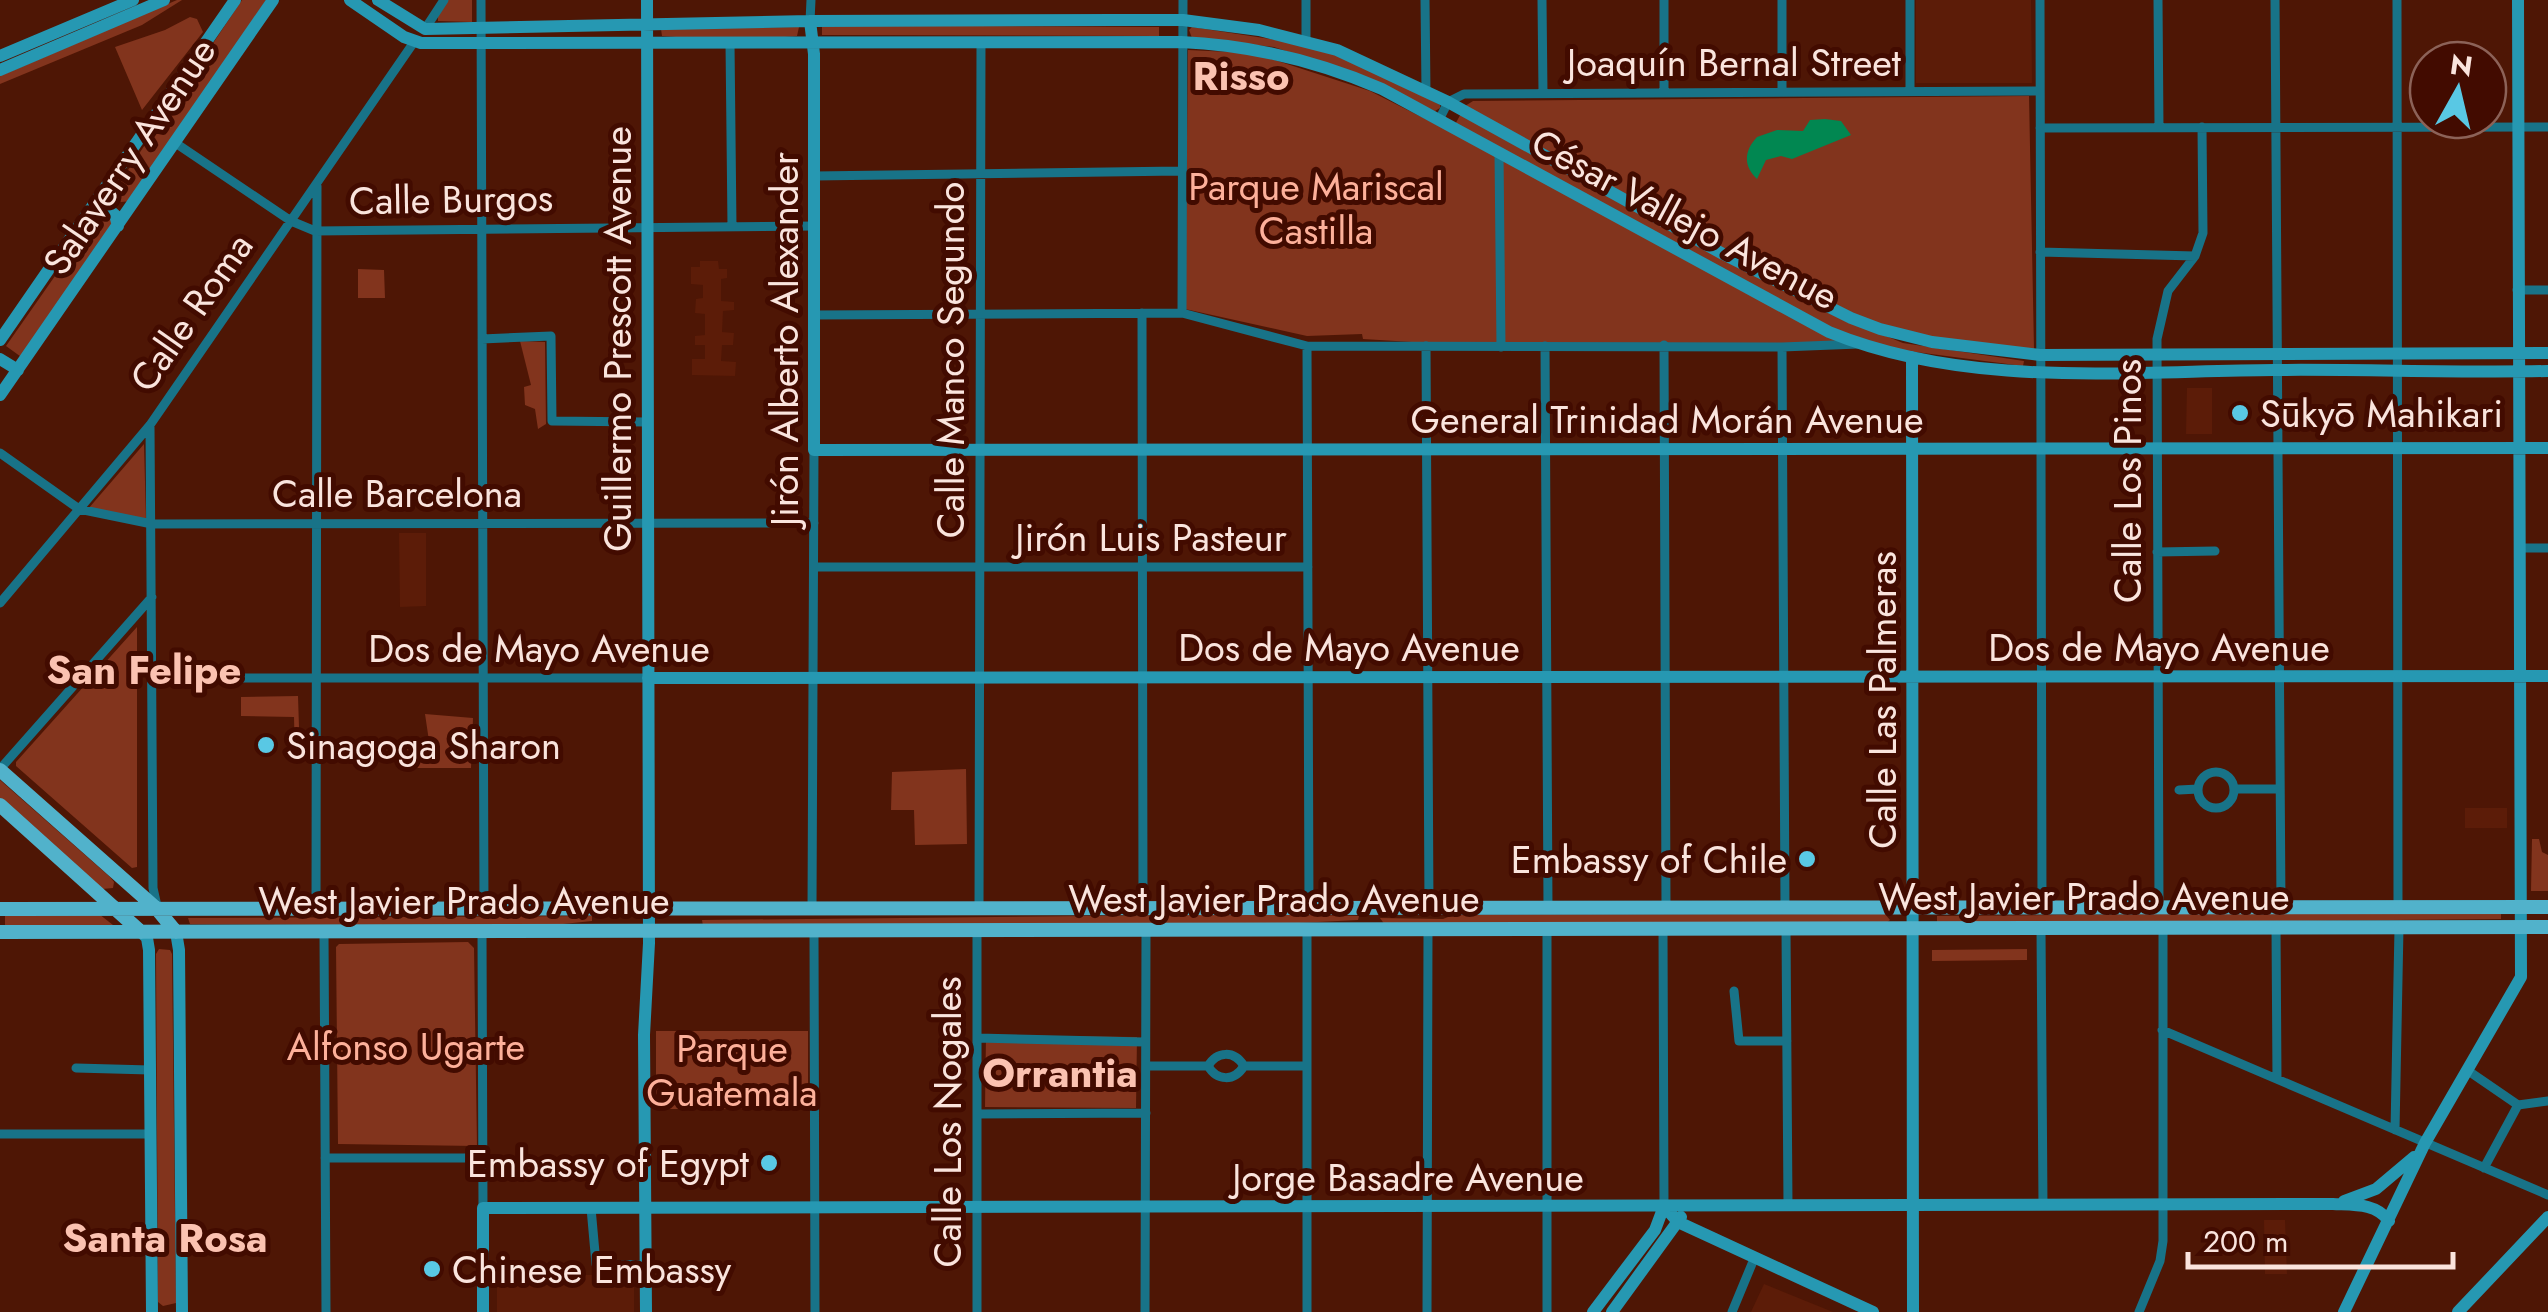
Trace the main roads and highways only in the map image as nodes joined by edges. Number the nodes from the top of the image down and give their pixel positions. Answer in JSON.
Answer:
{"nodes":[{"id":1,"x":133,"y":0,"type":"edge"},
{"id":2,"x":235,"y":0,"type":"edge"},
{"id":3,"x":273,"y":0,"type":"edge"},
{"id":4,"x":350,"y":0,"type":"edge"},
{"id":5,"x":378,"y":0,"type":"edge"},
{"id":6,"x":647,"y":0,"type":"edge"},
{"id":7,"x":2518,"y":0,"type":"edge"},
{"id":8,"x":160,"y":1,"type":"edge"},
{"id":9,"x":810,"y":20,"type":"junction"},
{"id":10,"x":647,"y":24,"type":"junction"},
{"id":11,"x":481,"y":36,"type":"junction"},
{"id":12,"x":813,"y":43,"type":"junction"},
{"id":13,"x":646,"y":44,"type":"junction"},
{"id":14,"x":0,"y":56,"type":"edge"},
{"id":15,"x":0,"y":70,"type":"edge"},
{"id":16,"x":104,"y":190,"type":"junction"},
{"id":17,"x":130,"y":207,"type":"junction"},
{"id":18,"x":90,"y":211,"type":"junction"},
{"id":19,"x":118,"y":226,"type":"junction"},
{"id":20,"x":1694,"y":238,"type":"junction"},
{"id":21,"x":1718,"y":252,"type":"junction"},
{"id":22,"x":1684,"y":254,"type":"junction"},
{"id":23,"x":1709,"y":268,"type":"junction"},
{"id":24,"x":0,"y":340,"type":"edge"},
{"id":25,"x":2548,"y":353,"type":"edge"},
{"id":26,"x":2518,"y":354,"type":"junction"},
{"id":27,"x":1912,"y":357,"type":"junction"},
{"id":28,"x":0,"y":359,"type":"edge"},
{"id":29,"x":18,"y":370,"type":"junction"},
{"id":30,"x":2518,"y":371,"type":"junction"},
{"id":31,"x":2548,"y":371,"type":"edge"},
{"id":32,"x":0,"y":395,"type":"edge"},
{"id":33,"x":2520,"y":448,"type":"junction"},
{"id":34,"x":2548,"y":448,"type":"edge"},
{"id":35,"x":1911,"y":449,"type":"junction"},
{"id":36,"x":814,"y":450,"type":"joint"},
{"id":37,"x":2519,"y":676,"type":"junction"},
{"id":38,"x":2548,"y":676,"type":"edge"},
{"id":39,"x":1913,"y":677,"type":"junction"},
{"id":40,"x":648,"y":678,"type":"junction"},
{"id":41,"x":0,"y":769,"type":"edge"},
{"id":42,"x":0,"y":804,"type":"edge"},
{"id":43,"x":116,"y":873,"type":"junction"},
{"id":44,"x":98,"y":893,"type":"junction"},
{"id":45,"x":2520,"y":907,"type":"junction"},
{"id":46,"x":2548,"y":907,"type":"edge"},
{"id":47,"x":116,"y":908,"type":"junction"},
{"id":48,"x":1911,"y":908,"type":"junction"},
{"id":49,"x":0,"y":909,"type":"edge"},
{"id":50,"x":157,"y":909,"type":"junction"},
{"id":51,"x":1368,"y":909,"type":"junction"},
{"id":52,"x":593,"y":910,"type":"junction"},
{"id":53,"x":649,"y":910,"type":"junction"},
{"id":54,"x":705,"y":910,"type":"junction"},
{"id":55,"x":2520,"y":927,"type":"junction"},
{"id":56,"x":2548,"y":927,"type":"edge"},
{"id":57,"x":1912,"y":929,"type":"junction"},
{"id":58,"x":1368,"y":931,"type":"junction"},
{"id":59,"x":0,"y":932,"type":"edge"},
{"id":60,"x":141,"y":932,"type":"junction"},
{"id":61,"x":176,"y":932,"type":"junction"},
{"id":62,"x":593,"y":932,"type":"junction"},
{"id":63,"x":649,"y":932,"type":"junction"},
{"id":64,"x":704,"y":932,"type":"junction"},
{"id":65,"x":2425,"y":1143,"type":"junction"},
{"id":66,"x":2333,"y":1204,"type":"junction"},
{"id":67,"x":1664,"y":1206,"type":"junction"},
{"id":68,"x":1688,"y":1206,"type":"junction"},
{"id":69,"x":1913,"y":1206,"type":"junction"},
{"id":70,"x":644,"y":1208,"type":"junction"},
{"id":71,"x":2548,"y":1217,"type":"edge"},
{"id":72,"x":2389,"y":1221,"type":"junction"},
{"id":73,"x":1678,"y":1222,"type":"junction"},
{"id":74,"x":152,"y":1312,"type":"edge"},
{"id":75,"x":182,"y":1312,"type":"edge"},
{"id":76,"x":483,"y":1312,"type":"edge"},
{"id":77,"x":646,"y":1312,"type":"edge"},
{"id":78,"x":1593,"y":1312,"type":"edge"},
{"id":79,"x":1612,"y":1312,"type":"edge"},
{"id":80,"x":1874,"y":1312,"type":"edge"},
{"id":81,"x":1913,"y":1312,"type":"edge"},
{"id":82,"x":2344,"y":1312,"type":"edge"},
{"id":83,"x":2459,"y":1312,"type":"edge"}],
"edges":[{"from":1,"to":14,"type":"main road"},
{"from":2,"to":16,"type":"main road","name":"Salaverry Avenue"},
{"from":3,"to":17,"type":"main road","name":"Salaverry Avenue"},
{"from":4,"to":11,"type":"main road"},
{"from":5,"to":11,"type":"main road"},
{"from":6,"to":10,"type":"main road","name":"Guillermo Prescott Avenue"},
{"from":7,"to":26,"type":"main road","name":"Jorge Basadre Avenue"},
{"from":8,"to":15,"type":"main road"},
{"from":9,"to":10,"type":"main road","name":"César Vallejo Avenue"},
{"from":9,"to":12,"type":"main road","name":"Jirón Alberto Alexander"},
{"from":9,"to":20,"type":"main road","name":"César Vallejo Avenue"},
{"from":10,"to":11,"type":"main road","name":"César Vallejo Avenue"},
{"from":10,"to":13,"type":"main road","name":"Guillermo Prescott Avenue"},
{"from":11,"to":13,"type":"main road","name":"César Vallejo Avenue"},
{"from":12,"to":13,"type":"main road","name":"César Vallejo Avenue"},
{"from":12,"to":22,"type":"main road","name":"César Vallejo Avenue"},
{"from":12,"to":36,"type":"main road","name":"Jirón Alberto Alexander"},
{"from":13,"to":40,"type":"main road","name":"Guillermo Prescott Avenue"},
{"from":16,"to":17,"type":"main road"},
{"from":16,"to":18,"type":"main road","name":"Salaverry Avenue"},
{"from":17,"to":19,"type":"main road","name":"Salaverry Avenue"},
{"from":18,"to":19,"type":"main road"},
{"from":18,"to":24,"type":"main road","name":"Salaverry Avenue"},
{"from":19,"to":29,"type":"main road","name":"Salaverry Avenue"},
{"from":20,"to":21,"type":"main road","name":"César Vallejo Avenue"},
{"from":20,"to":22,"type":"main road"},
{"from":21,"to":23,"type":"main road"},
{"from":21,"to":26,"type":"main road","name":"César Vallejo Avenue"},
{"from":22,"to":23,"type":"main road","name":"César Vallejo Avenue"},
{"from":23,"to":27,"type":"main road","name":"César Vallejo Avenue"},
{"from":25,"to":26,"type":"main road","name":"César Vallejo Avenue"},
{"from":26,"to":30,"type":"main road","name":"Jorge Basadre Avenue"},
{"from":27,"to":30,"type":"main road","name":"César Vallejo Avenue"},
{"from":27,"to":35,"type":"main road","name":"Calle Las Palmeras"},
{"from":28,"to":29,"type":"main road"},
{"from":29,"to":32,"type":"main road","name":"Salaverry Avenue"},
{"from":30,"to":31,"type":"main road","name":"César Vallejo Avenue"},
{"from":30,"to":33,"type":"main road","name":"Jorge Basadre Avenue"},
{"from":33,"to":34,"type":"main road","name":"General Trinidad Morán Avenue"},
{"from":33,"to":35,"type":"main road","name":"General Trinidad Morán Avenue"},
{"from":33,"to":37,"type":"main road","name":"Jorge Basadre Avenue"},
{"from":35,"to":36,"type":"main road","name":"General Trinidad Morán Avenue"},
{"from":35,"to":39,"type":"main road","name":"Calle Las Palmeras"},
{"from":37,"to":38,"type":"main road","name":"Dos de Mayo Avenue"},
{"from":37,"to":39,"type":"main road","name":"Dos de Mayo Avenue"},
{"from":37,"to":45,"type":"main road","name":"Jorge Basadre Avenue"},
{"from":39,"to":40,"type":"main road","name":"Dos de Mayo Avenue"},
{"from":39,"to":48,"type":"main road","name":"Calle Las Palmeras"},
{"from":40,"to":53,"type":"main road","name":"Guillermo Prescott Avenue"},
{"from":41,"to":43,"type":"main road"},
{"from":42,"to":44,"type":"main road"},
{"from":43,"to":44,"type":"main road"},
{"from":43,"to":50,"type":"main road"},
{"from":44,"to":47,"type":"main road"},
{"from":45,"to":46,"type":"main road","name":"West Javier Prado Avenue"},
{"from":45,"to":48,"type":"main road","name":"West Javier Prado Avenue"},
{"from":45,"to":55,"type":"main road","name":"Jorge Basadre Avenue"},
{"from":47,"to":49,"type":"main road"},
{"from":47,"to":50,"type":"main road","name":"West Javier Prado Avenue"},
{"from":47,"to":60,"type":"main road"},
{"from":48,"to":51,"type":"main road","name":"West Javier Prado Avenue"},
{"from":48,"to":57,"type":"main road","name":"Calle Las Palmeras"},
{"from":50,"to":52,"type":"main road","name":"West Javier Prado Avenue"},
{"from":50,"to":61,"type":"main road"},
{"from":51,"to":54,"type":"main road","name":"West Javier Prado Avenue"},
{"from":51,"to":58,"type":"main road"},
{"from":52,"to":53,"type":"main road","name":"West Javier Prado Avenue"},
{"from":52,"to":62,"type":"main road"},
{"from":53,"to":54,"type":"main road","name":"West Javier Prado Avenue"},
{"from":53,"to":63,"type":"main road","name":"Guillermo Prescott Avenue"},
{"from":54,"to":64,"type":"main road"},
{"from":55,"to":56,"type":"main road","name":"West Javier Prado Avenue"},
{"from":55,"to":57,"type":"main road","name":"West Javier Prado Avenue"},
{"from":55,"to":65,"type":"main road","name":"Jorge Basadre Avenue"},
{"from":57,"to":58,"type":"main road","name":"West Javier Prado Avenue"},
{"from":57,"to":69,"type":"main road","name":"Calle Las Palmeras"},
{"from":58,"to":64,"type":"main road","name":"West Javier Prado Avenue"},
{"from":59,"to":60,"type":"main road","name":"West Javier Prado Avenue"},
{"from":60,"to":61,"type":"main road","name":"West Javier Prado Avenue"},
{"from":60,"to":74,"type":"main road"},
{"from":61,"to":62,"type":"main road","name":"West Javier Prado Avenue"},
{"from":61,"to":75,"type":"main road"},
{"from":62,"to":63,"type":"main road","name":"West Javier Prado Avenue"},
{"from":63,"to":64,"type":"main road","name":"West Javier Prado Avenue"},
{"from":63,"to":70,"type":"main road","name":"Guillermo Prescott Avenue"},
{"from":65,"to":66,"type":"main road","name":"Jorge Basadre Avenue"},
{"from":65,"to":72,"type":"main road"},
{"from":66,"to":69,"type":"main road","name":"Jorge Basadre Avenue"},
{"from":66,"to":72,"type":"main road","name":"Jorge Basadre Avenue"},
{"from":67,"to":68,"type":"main road","name":"Jorge Basadre Avenue"},
{"from":67,"to":70,"type":"main road","name":"Jorge Basadre Avenue"},
{"from":67,"to":73,"type":"main road"},
{"from":67,"to":78,"type":"main road"},
{"from":68,"to":69,"type":"main road","name":"Jorge Basadre Avenue"},
{"from":68,"to":73,"type":"main road"},
{"from":69,"to":81,"type":"main road","name":"Calle Las Palmeras"},
{"from":70,"to":76,"type":"main road","name":"Jorge Basadre Avenue"},
{"from":70,"to":77,"type":"main road","name":"Guillermo Prescott Avenue"},
{"from":71,"to":83,"type":"main road"},
{"from":72,"to":82,"type":"main road"},
{"from":73,"to":79,"type":"main road"},
{"from":73,"to":80,"type":"main road"}]}
